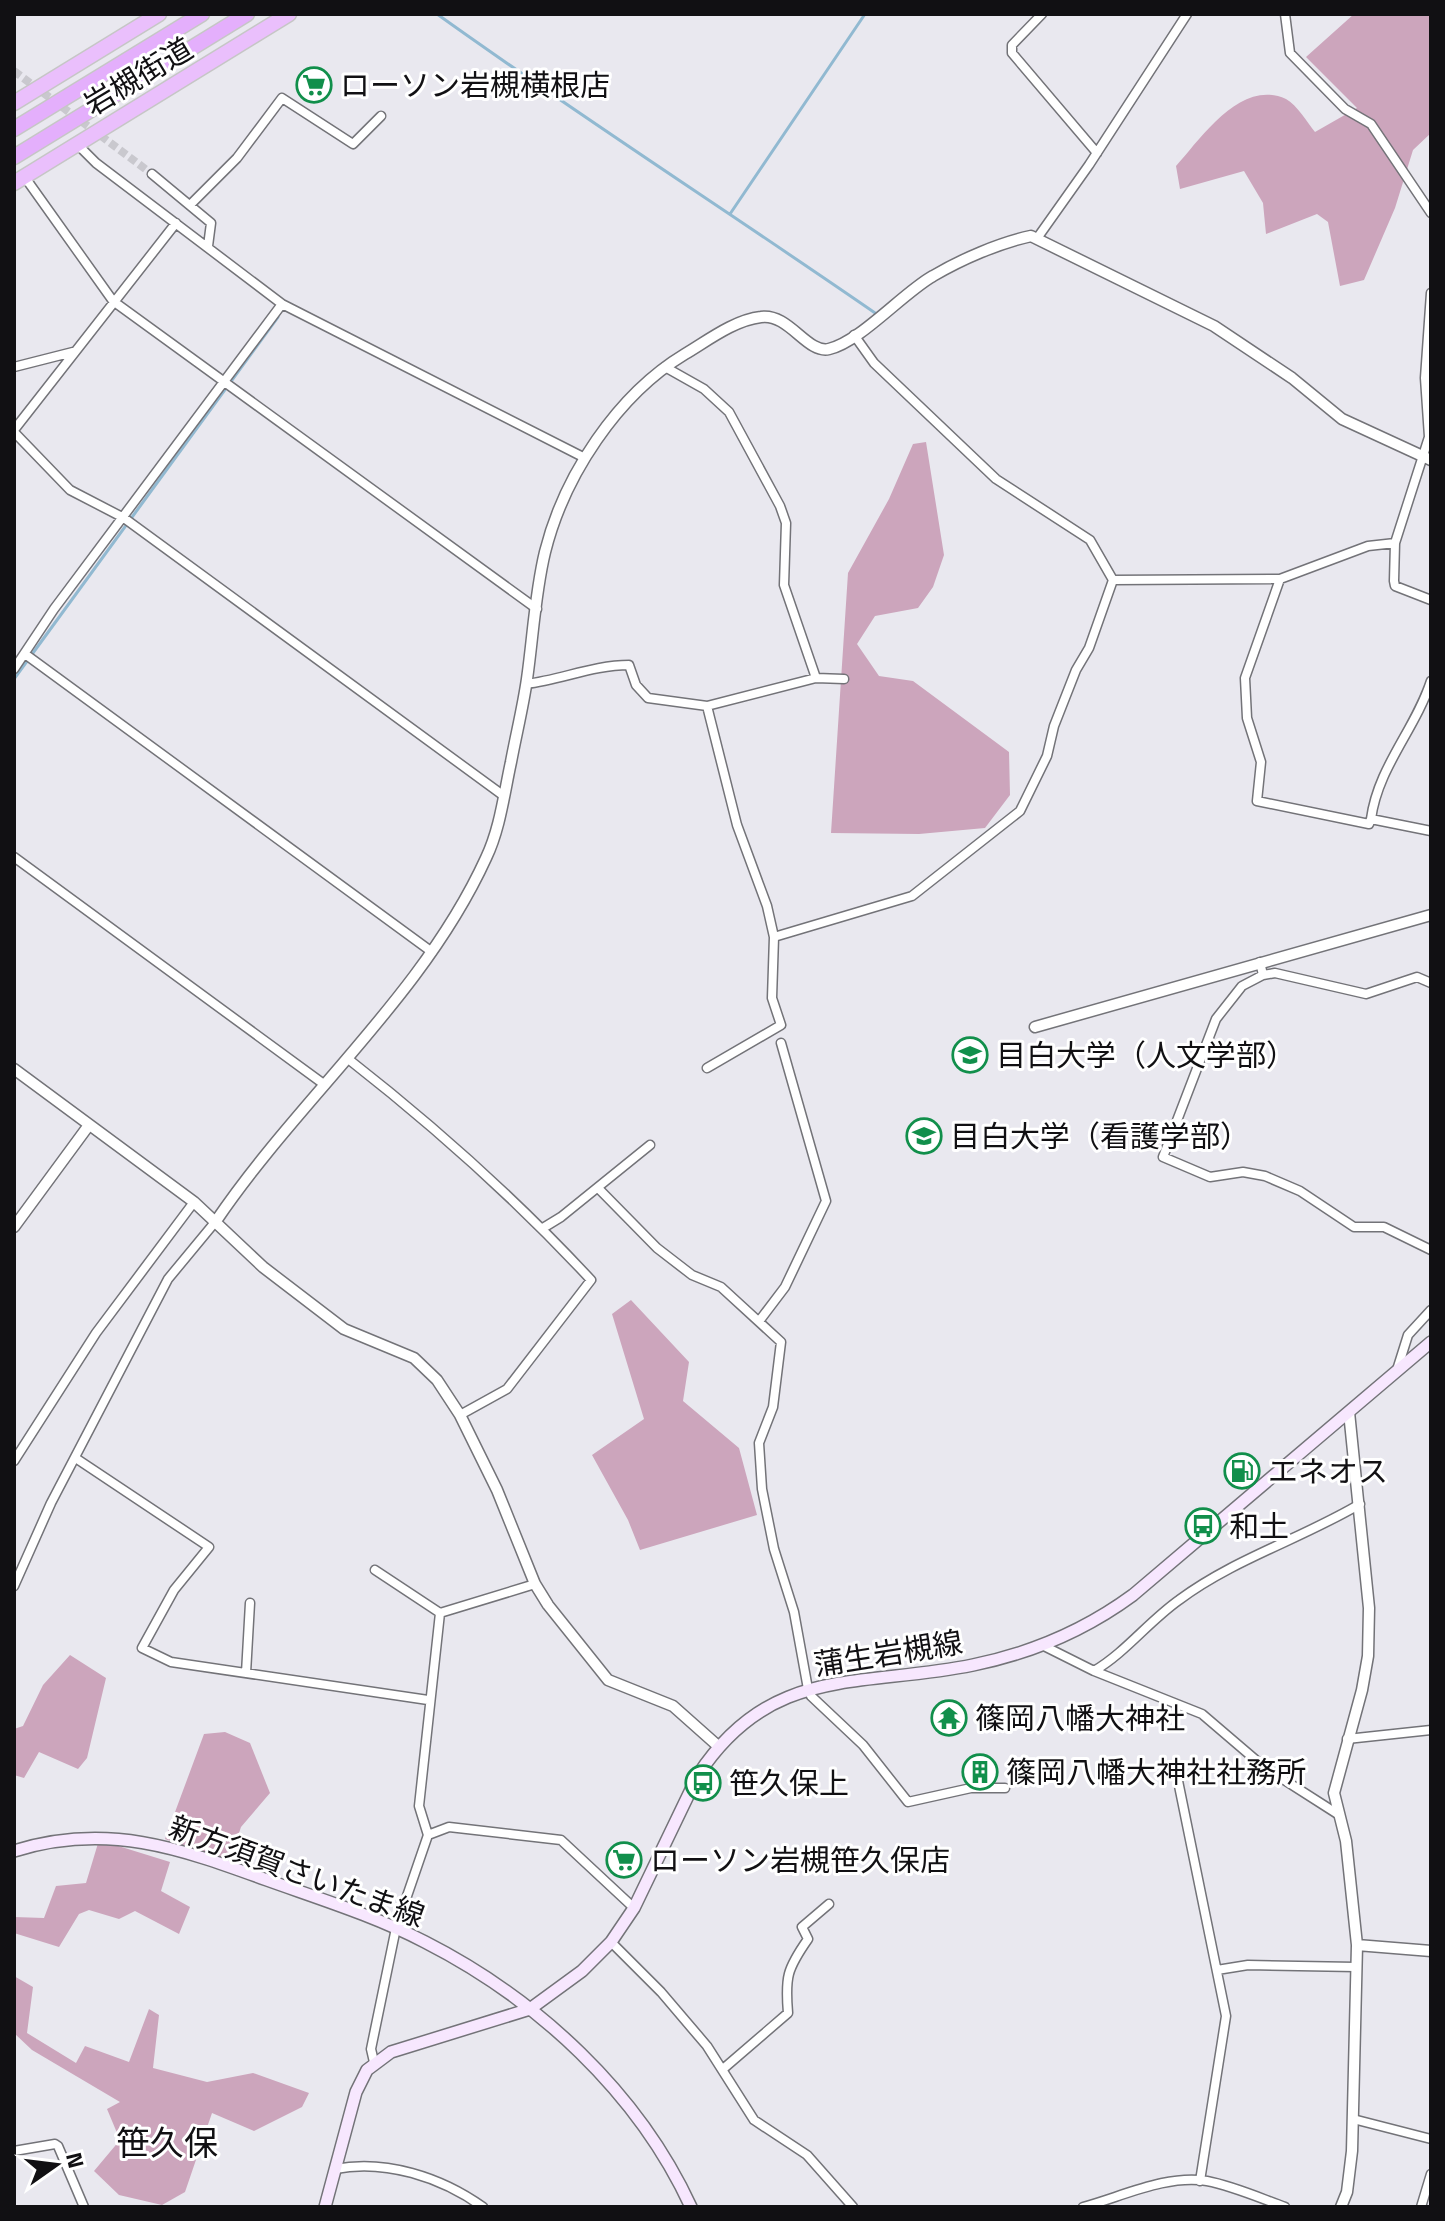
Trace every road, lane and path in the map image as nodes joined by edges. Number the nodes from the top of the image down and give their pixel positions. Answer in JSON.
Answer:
{"nodes":[{"id":1,"x":159,"y":14,"type":"edge"},
{"id":2,"x":202,"y":14,"type":"edge"},
{"id":3,"x":247,"y":14,"type":"edge"},
{"id":4,"x":289,"y":14,"type":"edge"},
{"id":5,"x":1042,"y":14,"type":"edge"},
{"id":6,"x":1187,"y":14,"type":"edge"},
{"id":7,"x":1285,"y":14,"type":"edge"},
{"id":8,"x":15,"y":102,"type":"edge"},
{"id":9,"x":381,"y":116,"type":"dead end"},
{"id":10,"x":14,"y":129,"type":"edge"},
{"id":11,"x":77,"y":144,"type":"junction"},
{"id":12,"x":1097,"y":153,"type":"junction"},
{"id":13,"x":14,"y":157,"type":"edge"},
{"id":14,"x":152,"y":174,"type":"tunnel mouth"},
{"id":15,"x":19,"y":179,"type":"edge"},
{"id":16,"x":190,"y":205,"type":"junction"},
{"id":17,"x":1431,"y":213,"type":"edge"},
{"id":18,"x":176,"y":223,"type":"junction"},
{"id":19,"x":1038,"y":237,"type":"junction"},
{"id":20,"x":208,"y":246,"type":"junction"},
{"id":21,"x":1431,"y":293,"type":"edge"},
{"id":22,"x":113,"y":301,"type":"junction"},
{"id":23,"x":282,"y":304,"type":"junction"},
{"id":24,"x":854,"y":335,"type":"junction"},
{"id":25,"x":73,"y":352,"type":"junction"},
{"id":26,"x":14,"y":367,"type":"edge"},
{"id":27,"x":665,"y":367,"type":"junction"},
{"id":28,"x":227,"y":382,"type":"junction"},
{"id":29,"x":14,"y":431,"type":"edge"},
{"id":30,"x":585,"y":458,"type":"junction"},
{"id":31,"x":1428,"y":458,"type":"edge"},
{"id":32,"x":124,"y":518,"type":"junction"},
{"id":33,"x":1395,"y":543,"type":"junction"},
{"id":34,"x":1280,"y":579,"type":"junction"},
{"id":35,"x":1113,"y":580,"type":"junction"},
{"id":36,"x":1431,"y":600,"type":"edge"},
{"id":37,"x":537,"y":609,"type":"junction"},
{"id":38,"x":25,"y":654,"type":"junction"},
{"id":39,"x":14,"y":669,"type":"edge"},
{"id":40,"x":816,"y":678,"type":"junction"},
{"id":41,"x":844,"y":679,"type":"dead end"},
{"id":42,"x":1431,"y":681,"type":"edge"},
{"id":43,"x":526,"y":684,"type":"junction"},
{"id":44,"x":707,"y":706,"type":"junction"},
{"id":45,"x":504,"y":796,"type":"junction"},
{"id":46,"x":1371,"y":819,"type":"junction"},
{"id":47,"x":1431,"y":831,"type":"edge"},
{"id":48,"x":14,"y":857,"type":"edge"},
{"id":49,"x":1431,"y":915,"type":"edge"},
{"id":50,"x":774,"y":937,"type":"junction"},
{"id":51,"x":432,"y":952,"type":"junction"},
{"id":52,"x":1260,"y":962,"type":"junction"},
{"id":53,"x":1263,"y":975,"type":"junction"},
{"id":54,"x":1431,"y":983,"type":"edge"},
{"id":55,"x":1035,"y":1027,"type":"dead end"},
{"id":56,"x":781,"y":1043,"type":"dead end"},
{"id":57,"x":347,"y":1058,"type":"junction"},
{"id":58,"x":707,"y":1068,"type":"dead end"},
{"id":59,"x":14,"y":1069,"type":"edge"},
{"id":60,"x":325,"y":1085,"type":"junction"},
{"id":61,"x":89,"y":1125,"type":"junction"},
{"id":62,"x":650,"y":1145,"type":"dead end"},
{"id":63,"x":598,"y":1188,"type":"junction"},
{"id":64,"x":194,"y":1202,"type":"junction"},
{"id":65,"x":216,"y":1221,"type":"junction"},
{"id":66,"x":14,"y":1227,"type":"edge"},
{"id":67,"x":543,"y":1228,"type":"junction"},
{"id":68,"x":1431,"y":1250,"type":"edge"},
{"id":69,"x":1431,"y":1310,"type":"edge"},
{"id":70,"x":760,"y":1320,"type":"junction"},
{"id":71,"x":1431,"y":1342,"type":"edge"},
{"id":72,"x":1396,"y":1371,"type":"junction"},
{"id":73,"x":1349,"y":1412,"type":"junction"},
{"id":74,"x":460,"y":1415,"type":"junction"},
{"id":75,"x":77,"y":1459,"type":"junction"},
{"id":76,"x":14,"y":1461,"type":"edge"},
{"id":77,"x":1360,"y":1504,"type":"junction"},
{"id":78,"x":375,"y":1570,"type":"dead end"},
{"id":79,"x":535,"y":1584,"type":"junction"},
{"id":80,"x":14,"y":1586,"type":"edge"},
{"id":81,"x":250,"y":1603,"type":"dead end"},
{"id":82,"x":440,"y":1613,"type":"junction"},
{"id":83,"x":1044,"y":1646,"type":"junction"},
{"id":84,"x":1094,"y":1671,"type":"junction"},
{"id":85,"x":246,"y":1673,"type":"junction"},
{"id":86,"x":808,"y":1689,"type":"junction"},
{"id":87,"x":428,"y":1700,"type":"junction"},
{"id":88,"x":1431,"y":1730,"type":"edge"},
{"id":89,"x":1347,"y":1739,"type":"junction"},
{"id":90,"x":718,"y":1746,"type":"junction"},
{"id":91,"x":1176,"y":1771,"type":"dead end"},
{"id":92,"x":1005,"y":1788,"type":"dead end"},
{"id":93,"x":1336,"y":1813,"type":"junction"},
{"id":94,"x":428,"y":1835,"type":"junction"},
{"id":95,"x":14,"y":1851,"type":"edge"},
{"id":96,"x":829,"y":1904,"type":"dead end"},
{"id":97,"x":634,"y":1908,"type":"junction"},
{"id":98,"x":396,"y":1928,"type":"junction"},
{"id":99,"x":611,"y":1942,"type":"junction"},
{"id":100,"x":1357,"y":1945,"type":"junction"},
{"id":101,"x":1431,"y":1951,"type":"edge"},
{"id":102,"x":1356,"y":1967,"type":"junction"},
{"id":103,"x":1217,"y":1970,"type":"junction"},
{"id":104,"x":530,"y":2009,"type":"junction"},
{"id":105,"x":374,"y":2062,"type":"junction"},
{"id":106,"x":723,"y":2069,"type":"junction"},
{"id":107,"x":1353,"y":2119,"type":"junction"},
{"id":108,"x":1431,"y":2139,"type":"edge"},
{"id":109,"x":14,"y":2151,"type":"edge"},
{"id":110,"x":335,"y":2169,"type":"junction"},
{"id":111,"x":1431,"y":2174,"type":"edge"},
{"id":112,"x":1200,"y":2181,"type":"junction"},
{"id":113,"x":84,"y":2207,"type":"edge"},
{"id":114,"x":325,"y":2207,"type":"edge"},
{"id":115,"x":483,"y":2207,"type":"edge"},
{"id":116,"x":691,"y":2207,"type":"edge"},
{"id":117,"x":853,"y":2207,"type":"edge"},
{"id":118,"x":1083,"y":2207,"type":"edge"},
{"id":119,"x":1285,"y":2207,"type":"edge"},
{"id":120,"x":1341,"y":2207,"type":"edge"},
{"id":121,"x":1421,"y":2207,"type":"edge"}],
"edges":[{"from":1,"to":8,"type":"highway","name":"岩槻街道"},
{"from":2,"to":10,"type":"highway"},
{"from":3,"to":13,"type":"highway"},
{"from":4,"to":11,"type":"highway","name":"岩槻街道"},
{"from":5,"to":12,"type":"street"},
{"from":6,"to":12,"type":"street"},
{"from":7,"to":17,"type":"street"},
{"from":9,"to":16,"type":"street"},
{"from":11,"to":15,"type":"highway","name":"岩槻街道"},
{"from":11,"to":18,"type":"street"},
{"from":12,"to":19,"type":"street"},
{"from":14,"to":16,"type":"street"},
{"from":15,"to":22,"type":"street"},
{"from":16,"to":20,"type":"street"},
{"from":18,"to":20,"type":"street"},
{"from":18,"to":22,"type":"street"},
{"from":19,"to":24,"type":"street"},
{"from":19,"to":31,"type":"street"},
{"from":20,"to":23,"type":"street"},
{"from":21,"to":31,"type":"street"},
{"from":22,"to":25,"type":"street"},
{"from":22,"to":28,"type":"street"},
{"from":23,"to":28,"type":"street"},
{"from":23,"to":30,"type":"street"},
{"from":24,"to":27,"type":"street"},
{"from":24,"to":35,"type":"street"},
{"from":25,"to":26,"type":"street"},
{"from":25,"to":29,"type":"street"},
{"from":27,"to":30,"type":"street"},
{"from":27,"to":40,"type":"street"},
{"from":28,"to":32,"type":"street"},
{"from":28,"to":37,"type":"street"},
{"from":29,"to":32,"type":"street"},
{"from":30,"to":37,"type":"street"},
{"from":31,"to":33,"type":"street"},
{"from":32,"to":38,"type":"street"},
{"from":32,"to":45,"type":"street"},
{"from":33,"to":34,"type":"street"},
{"from":33,"to":36,"type":"street"},
{"from":34,"to":35,"type":"street"},
{"from":34,"to":46,"type":"street"},
{"from":35,"to":50,"type":"street"},
{"from":37,"to":43,"type":"street"},
{"from":38,"to":39,"type":"street"},
{"from":38,"to":51,"type":"street"},
{"from":40,"to":41,"type":"street"},
{"from":40,"to":44,"type":"street"},
{"from":42,"to":46,"type":"street"},
{"from":43,"to":44,"type":"street"},
{"from":43,"to":45,"type":"street"},
{"from":44,"to":50,"type":"street"},
{"from":45,"to":51,"type":"street"},
{"from":46,"to":47,"type":"street"},
{"from":48,"to":60,"type":"street"},
{"from":49,"to":52,"type":"street"},
{"from":50,"to":58,"type":"street"},
{"from":51,"to":57,"type":"street"},
{"from":52,"to":53,"type":"street"},
{"from":52,"to":55,"type":"street"},
{"from":53,"to":54,"type":"street"},
{"from":53,"to":68,"type":"street"},
{"from":56,"to":70,"type":"street"},
{"from":57,"to":60,"type":"street"},
{"from":57,"to":67,"type":"street"},
{"from":59,"to":61,"type":"street"},
{"from":60,"to":65,"type":"street"},
{"from":61,"to":64,"type":"street"},
{"from":61,"to":66,"type":"street"},
{"from":62,"to":63,"type":"street"},
{"from":63,"to":67,"type":"street"},
{"from":63,"to":70,"type":"street"},
{"from":64,"to":65,"type":"street"},
{"from":64,"to":76,"type":"street"},
{"from":65,"to":74,"type":"street"},
{"from":65,"to":75,"type":"street"},
{"from":67,"to":74,"type":"street"},
{"from":69,"to":72,"type":"street"},
{"from":70,"to":86,"type":"street"},
{"from":71,"to":72,"type":"main road","name":"蒲生岩槻線"},
{"from":72,"to":73,"type":"main road","name":"蒲生岩槻線"},
{"from":73,"to":77,"type":"street"},
{"from":73,"to":83,"type":"main road","name":"蒲生岩槻線"},
{"from":74,"to":79,"type":"street"},
{"from":75,"to":80,"type":"street"},
{"from":75,"to":85,"type":"street"},
{"from":77,"to":84,"type":"street"},
{"from":77,"to":89,"type":"street"},
{"from":78,"to":82,"type":"street"},
{"from":79,"to":82,"type":"street"},
{"from":79,"to":90,"type":"street"},
{"from":81,"to":85,"type":"street"},
{"from":82,"to":87,"type":"street"},
{"from":83,"to":84,"type":"street"},
{"from":83,"to":86,"type":"main road","name":"蒲生岩槻線"},
{"from":84,"to":93,"type":"street"},
{"from":85,"to":87,"type":"street"},
{"from":86,"to":90,"type":"main road","name":"蒲生岩槻線"},
{"from":86,"to":92,"type":"street"},
{"from":87,"to":94,"type":"street"},
{"from":88,"to":89,"type":"street"},
{"from":89,"to":93,"type":"street"},
{"from":90,"to":97,"type":"main road","name":"蒲生岩槻線"},
{"from":91,"to":103,"type":"street"},
{"from":93,"to":100,"type":"street"},
{"from":94,"to":97,"type":"street"},
{"from":94,"to":98,"type":"street"},
{"from":95,"to":98,"type":"main road","name":"新方須賀さいたま線"},
{"from":96,"to":106,"type":"street"},
{"from":97,"to":99,"type":"main road","name":"蒲生岩槻線"},
{"from":98,"to":104,"type":"main road","name":"新方須賀さいたま線"},
{"from":98,"to":105,"type":"street"},
{"from":99,"to":104,"type":"main road","name":"蒲生岩槻線"},
{"from":99,"to":106,"type":"street"},
{"from":100,"to":101,"type":"street"},
{"from":100,"to":102,"type":"street"},
{"from":102,"to":103,"type":"street"},
{"from":102,"to":107,"type":"street"},
{"from":103,"to":112,"type":"street"},
{"from":104,"to":105,"type":"main road","name":"蒲生岩槻線"},
{"from":104,"to":116,"type":"main road","name":"新方須賀さいたま線"},
{"from":105,"to":110,"type":"main road"},
{"from":106,"to":117,"type":"street"},
{"from":107,"to":108,"type":"street"},
{"from":107,"to":120,"type":"street"},
{"from":109,"to":113,"type":"street"},
{"from":110,"to":114,"type":"main road"},
{"from":110,"to":115,"type":"street"},
{"from":111,"to":121,"type":"street"},
{"from":112,"to":118,"type":"street"},
{"from":112,"to":119,"type":"street"}]}
